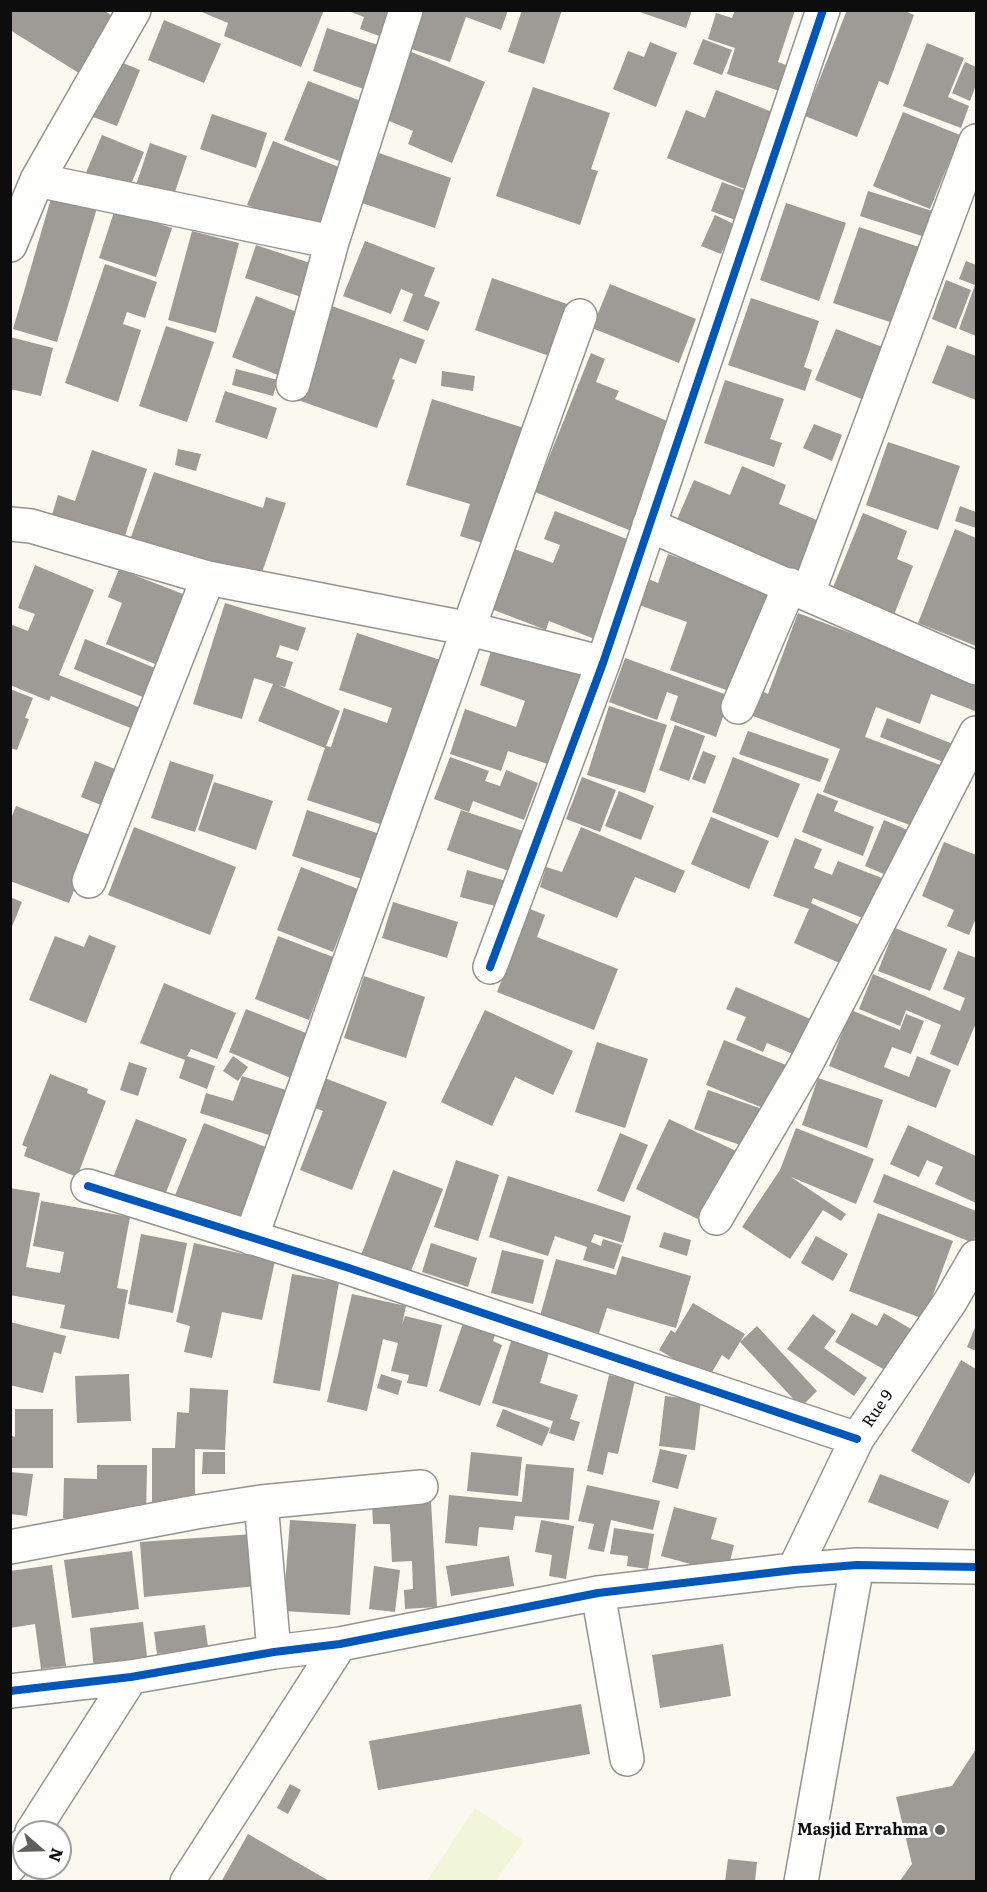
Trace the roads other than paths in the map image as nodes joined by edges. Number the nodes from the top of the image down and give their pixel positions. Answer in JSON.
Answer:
{"nodes":[{"id":1,"x":134,"y":10,"type":"edge"},
{"id":2,"x":406,"y":10,"type":"edge"},
{"id":3,"x":823,"y":10,"type":"edge"},
{"id":4,"x":976,"y":141,"type":"edge"},
{"id":5,"x":37,"y":180,"type":"junction"},
{"id":6,"x":332,"y":242,"type":"junction"},
{"id":7,"x":10,"y":245,"type":"edge"},
{"id":8,"x":580,"y":316,"type":"dead end"},
{"id":9,"x":293,"y":384,"type":"dead end"},
{"id":10,"x":10,"y":524,"type":"edge"},
{"id":11,"x":649,"y":525,"type":"junction"},
{"id":12,"x":208,"y":578,"type":"junction"},
{"id":13,"x":799,"y":589,"type":"junction"},
{"id":14,"x":470,"y":629,"type":"junction"},
{"id":15,"x":603,"y":663,"type":"junction"},
{"id":16,"x":976,"y":668,"type":"edge"},
{"id":17,"x":738,"y":707,"type":"dead end"},
{"id":18,"x":976,"y":733,"type":"edge"},
{"id":19,"x":89,"y":881,"type":"dead end"},
{"id":20,"x":490,"y":968,"type":"dead end"},
{"id":21,"x":88,"y":1186,"type":"dead end"},
{"id":22,"x":716,"y":1218,"type":"dead end"},
{"id":23,"x":251,"y":1238,"type":"junction"},
{"id":24,"x":976,"y":1257,"type":"edge"},
{"id":25,"x":857,"y":1439,"type":"junction"},
{"id":26,"x":421,"y":1488,"type":"dead end"},
{"id":27,"x":261,"y":1502,"type":"junction"},
{"id":28,"x":10,"y":1547,"type":"edge"},
{"id":29,"x":857,"y":1565,"type":"junction"},
{"id":30,"x":976,"y":1567,"type":"edge"},
{"id":31,"x":794,"y":1570,"type":"junction"},
{"id":32,"x":598,"y":1593,"type":"junction"},
{"id":33,"x":340,"y":1644,"type":"junction"},
{"id":34,"x":274,"y":1652,"type":"junction"},
{"id":35,"x":131,"y":1677,"type":"junction"},
{"id":36,"x":10,"y":1691,"type":"edge"},
{"id":37,"x":627,"y":1759,"type":"dead end"},
{"id":38,"x":40,"y":1820,"type":"edge"},
{"id":39,"x":187,"y":1881,"type":"edge"},
{"id":40,"x":801,"y":1881,"type":"edge"}],
"edges":[{"from":1,"to":5,"type":"street"},
{"from":2,"to":6,"type":"street"},
{"from":3,"to":11,"type":"street"},
{"from":4,"to":13,"type":"street"},
{"from":5,"to":6,"type":"street"},
{"from":5,"to":7,"type":"street"},
{"from":6,"to":9,"type":"street"},
{"from":8,"to":14,"type":"street"},
{"from":10,"to":12,"type":"street"},
{"from":11,"to":13,"type":"street"},
{"from":11,"to":15,"type":"street"},
{"from":12,"to":14,"type":"street"},
{"from":12,"to":19,"type":"street"},
{"from":13,"to":16,"type":"street"},
{"from":13,"to":17,"type":"street"},
{"from":14,"to":15,"type":"street"},
{"from":14,"to":23,"type":"street"},
{"from":15,"to":20,"type":"street"},
{"from":18,"to":22,"type":"street"},
{"from":21,"to":23,"type":"street"},
{"from":23,"to":25,"type":"street"},
{"from":24,"to":25,"type":"street","name":"Rue 9"},
{"from":25,"to":31,"type":"street","name":"Rue 9"},
{"from":26,"to":27,"type":"street"},
{"from":27,"to":28,"type":"street"},
{"from":27,"to":34,"type":"street"},
{"from":29,"to":30,"type":"street"},
{"from":29,"to":31,"type":"street"},
{"from":29,"to":40,"type":"street"},
{"from":31,"to":32,"type":"street"},
{"from":32,"to":33,"type":"street"},
{"from":32,"to":37,"type":"street"},
{"from":33,"to":34,"type":"street"},
{"from":33,"to":39,"type":"street"},
{"from":34,"to":35,"type":"street"},
{"from":35,"to":36,"type":"street"},
{"from":35,"to":38,"type":"street"}]}
